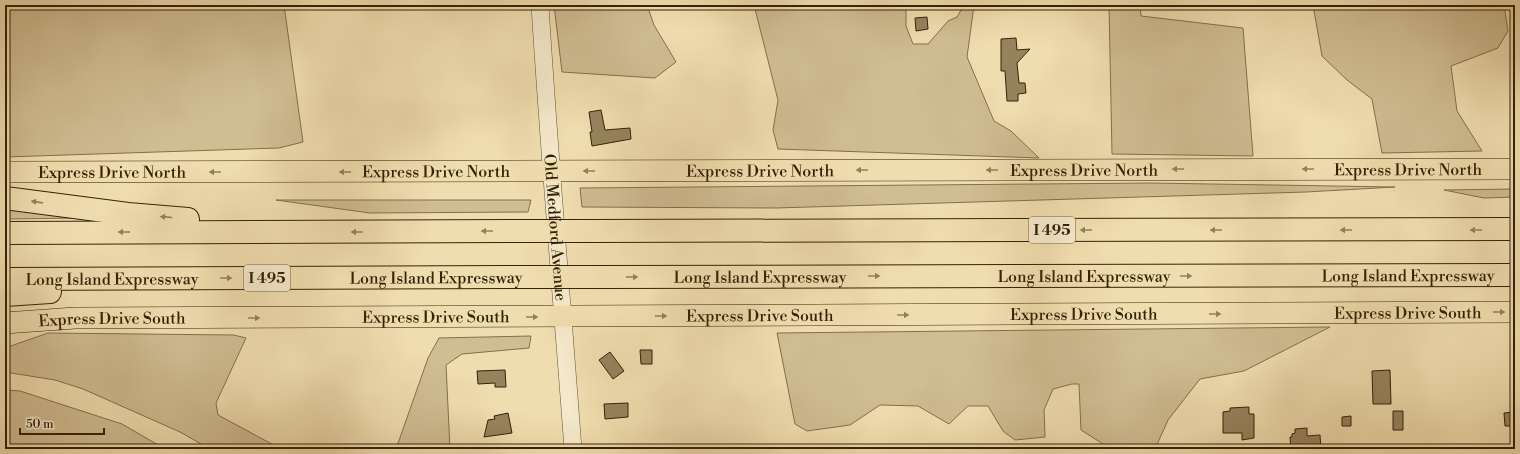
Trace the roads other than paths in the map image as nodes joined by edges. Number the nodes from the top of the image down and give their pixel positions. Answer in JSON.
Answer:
{"nodes":[{"id":1,"x":540,"y":5,"type":"edge"},
{"id":2,"x":1515,"y":169,"type":"edge"},
{"id":3,"x":552,"y":171,"type":"junction"},
{"id":4,"x":5,"y":172,"type":"edge"},
{"id":5,"x":5,"y":198,"type":"edge"},
{"id":6,"x":1515,"y":230,"type":"edge"},
{"id":7,"x":317,"y":232,"type":"junction"},
{"id":8,"x":5,"y":233,"type":"edge"},
{"id":9,"x":1515,"y":275,"type":"edge"},
{"id":10,"x":167,"y":278,"type":"junction"},
{"id":11,"x":5,"y":279,"type":"edge"},
{"id":12,"x":5,"y":295,"type":"edge"},
{"id":13,"x":1515,"y":312,"type":"edge"},
{"id":14,"x":563,"y":317,"type":"junction"},
{"id":15,"x":5,"y":323,"type":"edge"},
{"id":16,"x":573,"y":449,"type":"edge"}],
"edges":[{"from":1,"to":3,"type":"street","name":"Old Medford Avenue"},
{"from":2,"to":3,"type":"main road","name":"Express Drive North","one_way":true},
{"from":3,"to":4,"type":"main road","name":"Express Drive North","one_way":true},
{"from":3,"to":14,"type":"street","name":"Old Medford Avenue"},
{"from":7,"to":5,"type":"highway","one_way":true},
{"from":6,"to":7,"type":"highway","number":"I 495","one_way":true,"bridge":true},
{"from":7,"to":8,"type":"highway","number":"I 495","one_way":true},
{"from":10,"to":9,"type":"highway","name":"Long Island Expressway","number":"I 495","one_way":true,"bridge":true},
{"from":10,"to":11,"type":"highway","name":"Long Island Expressway","number":"I 495"},
{"from":10,"to":12,"type":"highway"},
{"from":14,"to":13,"type":"main road","name":"Express Drive South","one_way":true},
{"from":15,"to":14,"type":"main road","name":"Express Drive South","one_way":true},
{"from":14,"to":16,"type":"street","name":"Old Medford Avenue"}]}
